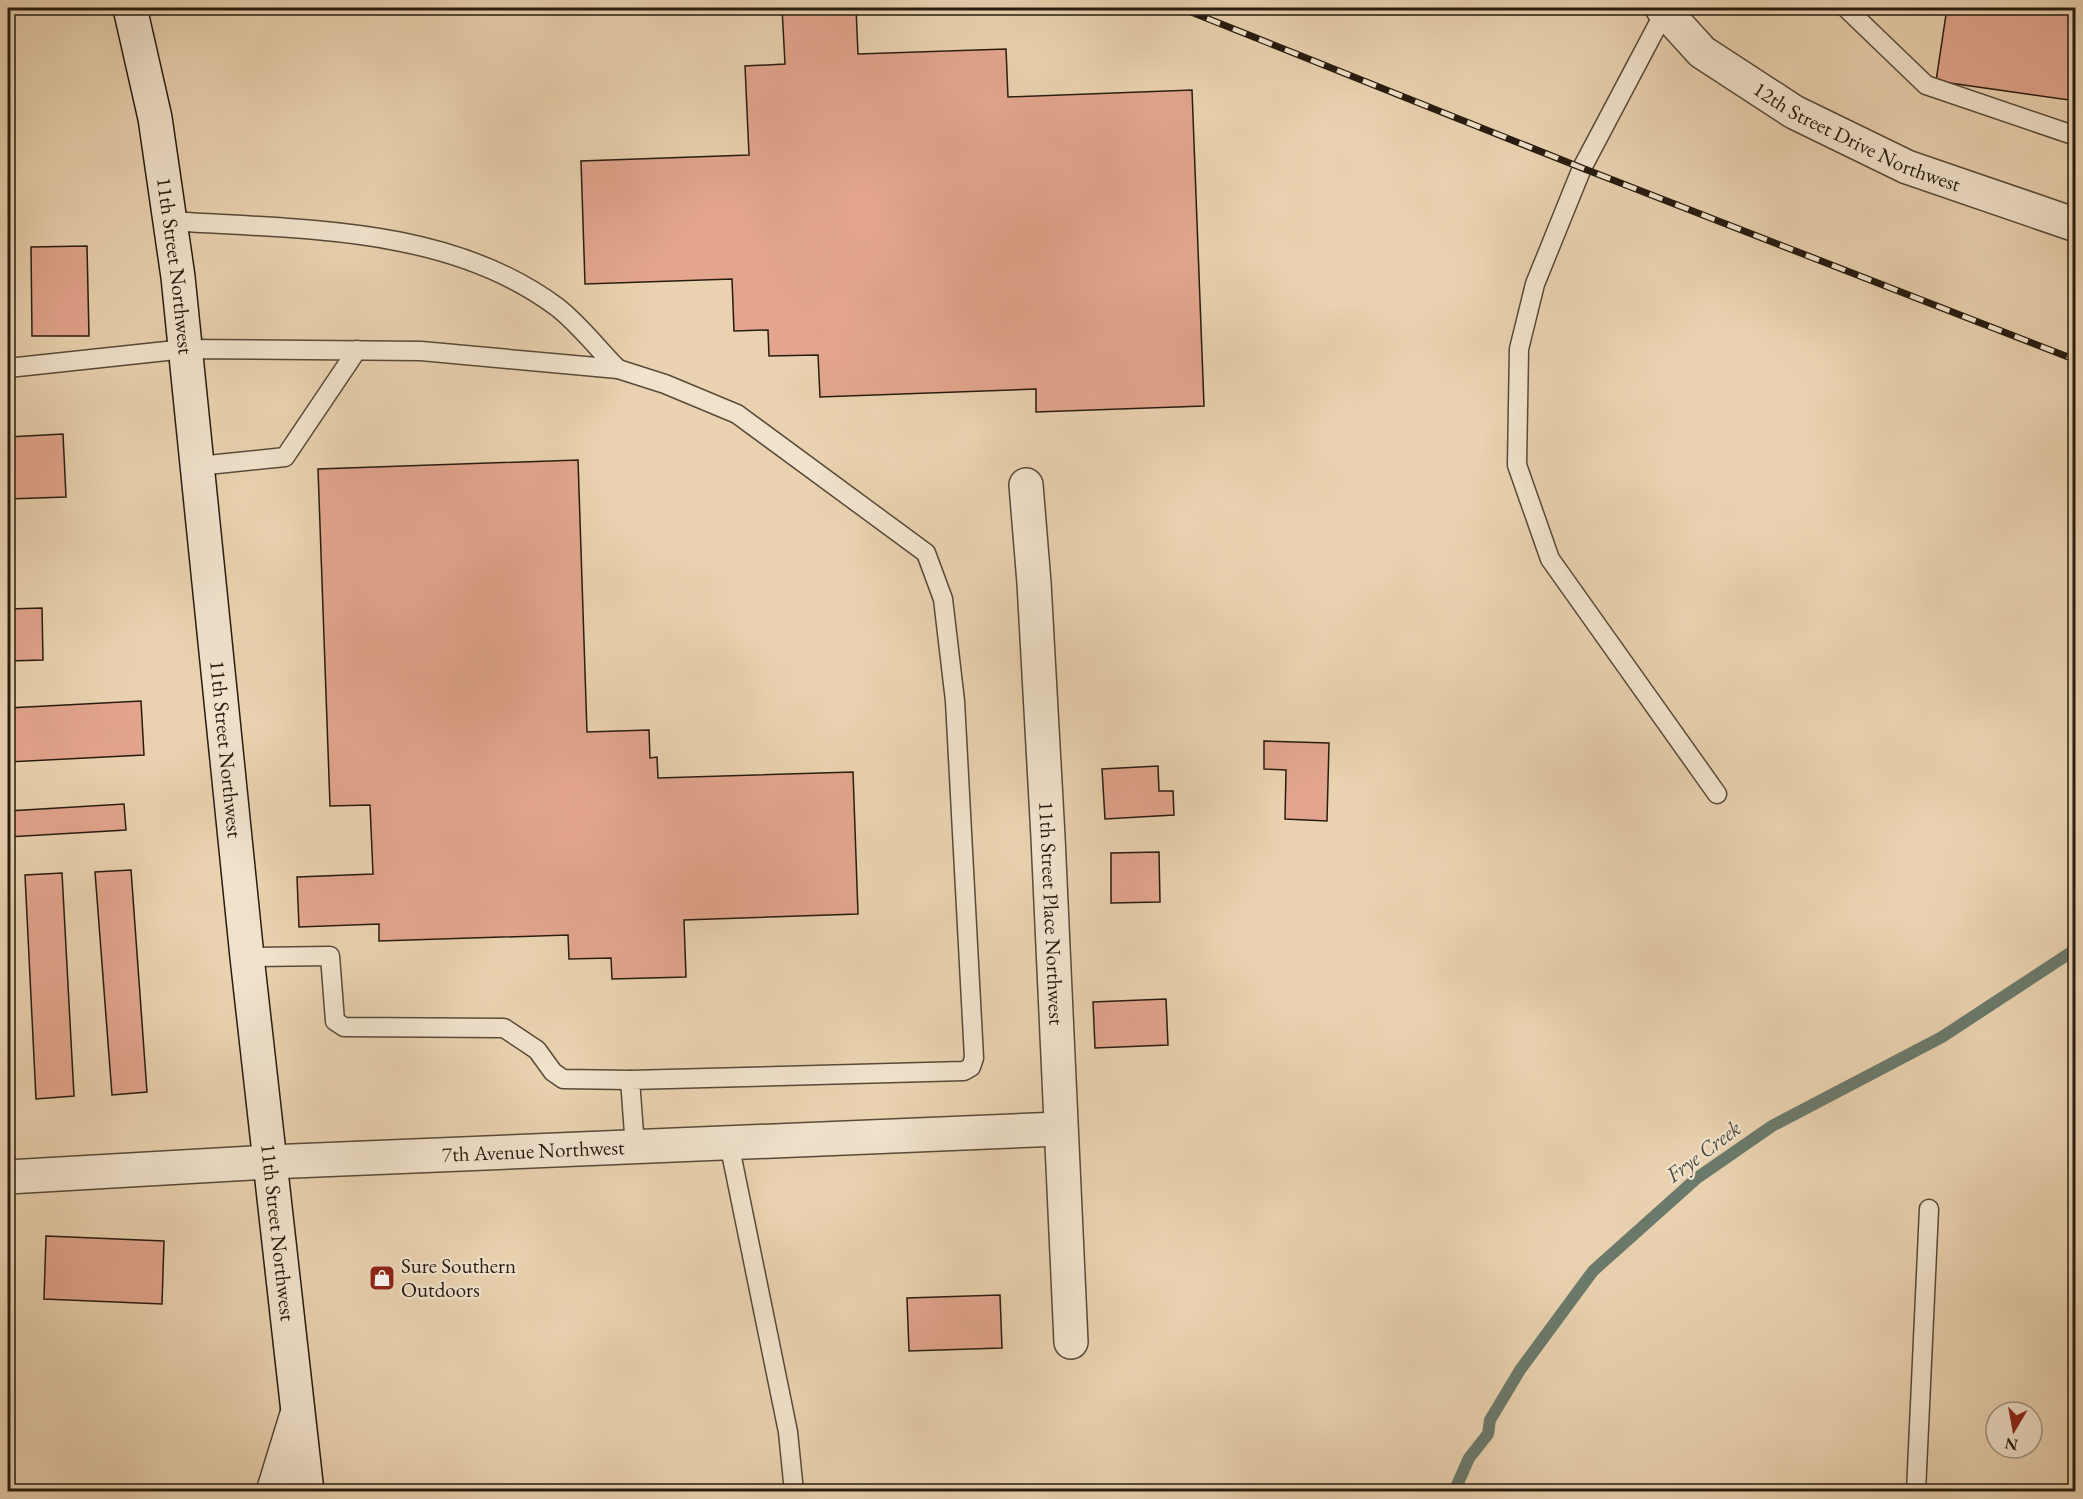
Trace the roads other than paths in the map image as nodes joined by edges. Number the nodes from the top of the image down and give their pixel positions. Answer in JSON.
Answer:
{"nodes":[{"id":1,"x":130,"y":8,"type":"edge"},
{"id":2,"x":1846,"y":8,"type":"edge"},
{"id":3,"x":1664,"y":9,"type":"edge"},
{"id":4,"x":2076,"y":136,"type":"edge"},
{"id":5,"x":170,"y":221,"type":"junction"},
{"id":6,"x":2076,"y":225,"type":"edge"},
{"id":7,"x":185,"y":349,"type":"junction"},
{"id":8,"x":357,"y":350,"type":"junction"},
{"id":9,"x":8,"y":368,"type":"edge"},
{"id":10,"x":618,"y":369,"type":"junction"},
{"id":11,"x":198,"y":466,"type":"junction"},
{"id":12,"x":1026,"y":485,"type":"dead end"},
{"id":13,"x":1717,"y":794,"type":"dead end"},
{"id":14,"x":247,"y":957,"type":"junction"},
{"id":15,"x":630,"y":1080,"type":"junction"},
{"id":16,"x":1059,"y":1129,"type":"junction"},
{"id":17,"x":729,"y":1143,"type":"junction"},
{"id":18,"x":635,"y":1147,"type":"junction"},
{"id":19,"x":269,"y":1162,"type":"junction"},
{"id":20,"x":8,"y":1177,"type":"edge"},
{"id":21,"x":1929,"y":1209,"type":"dead end"},
{"id":22,"x":1071,"y":1342,"type":"dead end"},
{"id":23,"x":297,"y":1414,"type":"junction"},
{"id":24,"x":273,"y":1491,"type":"edge"},
{"id":25,"x":307,"y":1491,"type":"edge"},
{"id":26,"x":794,"y":1491,"type":"edge"},
{"id":27,"x":1916,"y":1491,"type":"edge"}],
"edges":[{"from":1,"to":5,"type":"street","name":"11th Street Northwest"},
{"from":2,"to":4,"type":"lane"},
{"from":3,"to":6,"type":"street","name":"12th Street Drive Northwest"},
{"from":3,"to":13,"type":"lane"},
{"from":5,"to":7,"type":"street","name":"11th Street Northwest"},
{"from":5,"to":10,"type":"lane"},
{"from":7,"to":8,"type":"lane"},
{"from":7,"to":9,"type":"lane"},
{"from":7,"to":11,"type":"street","name":"11th Street Northwest"},
{"from":8,"to":10,"type":"lane"},
{"from":8,"to":11,"type":"lane"},
{"from":10,"to":15,"type":"lane"},
{"from":11,"to":14,"type":"street","name":"11th Street Northwest"},
{"from":12,"to":16,"type":"street","name":"11th Street Place Northwest"},
{"from":14,"to":15,"type":"lane"},
{"from":14,"to":19,"type":"street","name":"11th Street Northwest"},
{"from":15,"to":18,"type":"lane"},
{"from":16,"to":17,"type":"street","name":"7th Avenue Northwest"},
{"from":16,"to":22,"type":"street","name":"11th Street Place Northwest"},
{"from":17,"to":18,"type":"street","name":"7th Avenue Northwest"},
{"from":17,"to":26,"type":"lane"},
{"from":18,"to":19,"type":"street","name":"7th Avenue Northwest"},
{"from":19,"to":20,"type":"street","name":"7th Avenue Northwest"},
{"from":19,"to":23,"type":"street","name":"11th Street Northwest"},
{"from":21,"to":27,"type":"lane"},
{"from":23,"to":24,"type":"street","name":"11th Street Northwest"},
{"from":23,"to":25,"type":"street"}]}
